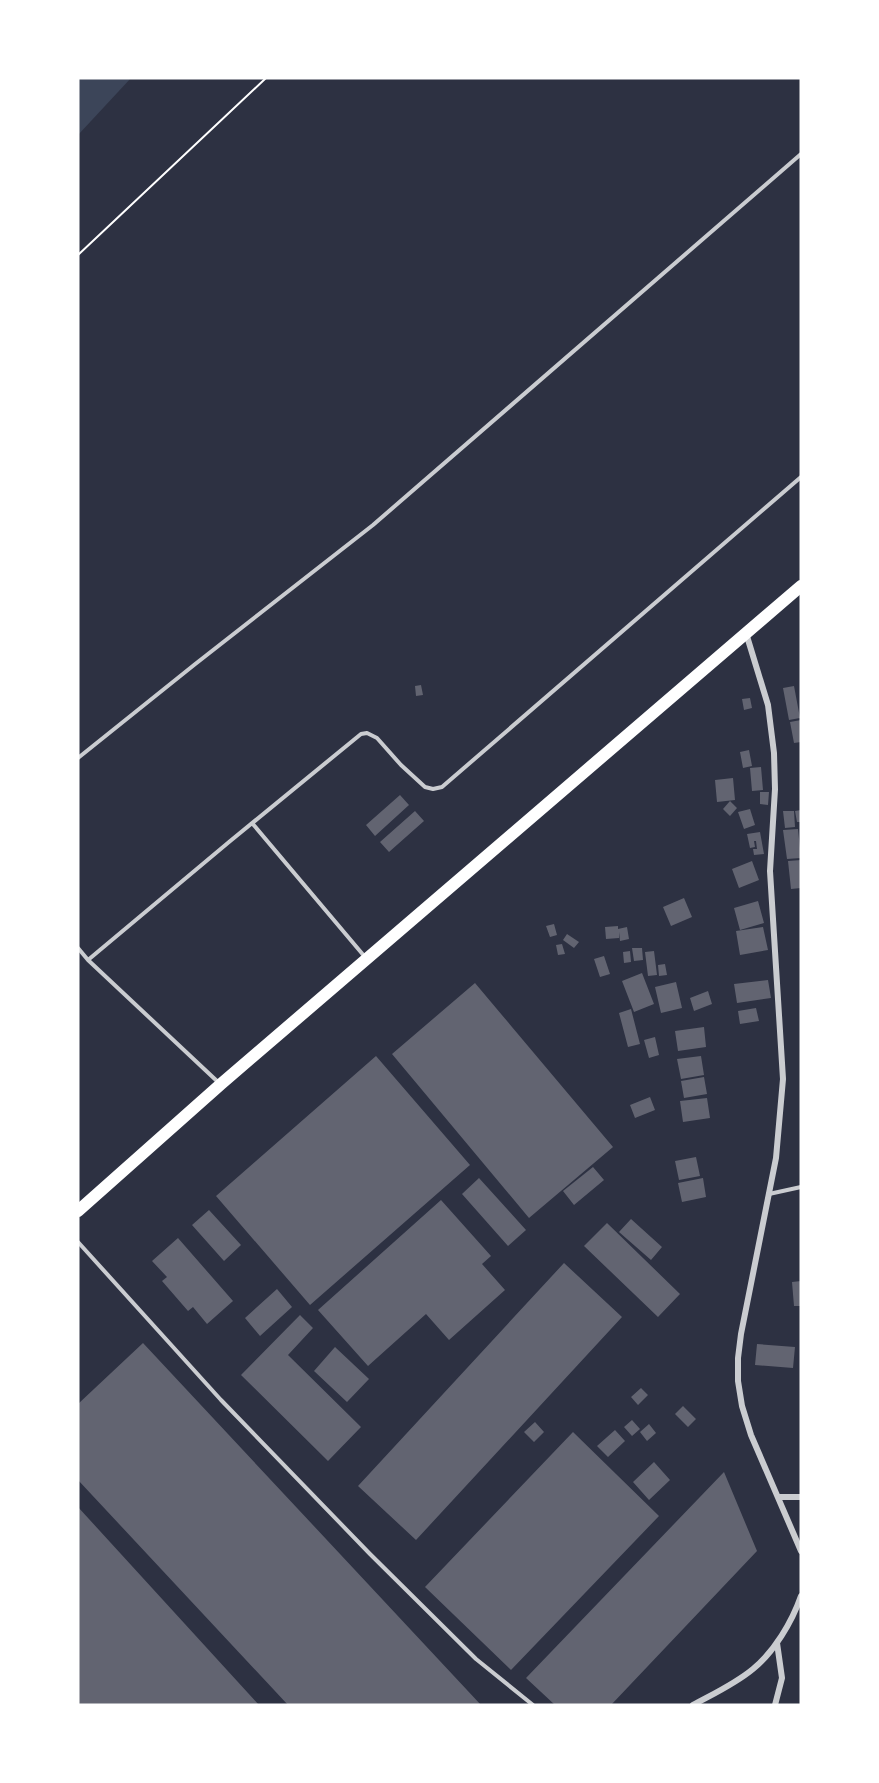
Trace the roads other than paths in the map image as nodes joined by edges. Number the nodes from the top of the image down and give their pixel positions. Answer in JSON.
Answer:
{"nodes":[{"id":1,"x":801,"y":154,"type":"edge"},
{"id":2,"x":801,"y":477,"type":"edge"},
{"id":3,"x":801,"y":586,"type":"edge"},
{"id":4,"x":746,"y":633,"type":"junction"},
{"id":5,"x":78,"y":758,"type":"edge"},
{"id":6,"x":252,"y":823,"type":"junction"},
{"id":7,"x":78,"y":948,"type":"edge"},
{"id":8,"x":367,"y":959,"type":"junction"},
{"id":9,"x":88,"y":960,"type":"junction"},
{"id":10,"x":221,"y":1084,"type":"junction"},
{"id":11,"x":801,"y":1187,"type":"edge"},
{"id":12,"x":769,"y":1194,"type":"junction"},
{"id":13,"x":78,"y":1211,"type":"edge"},
{"id":14,"x":78,"y":1242,"type":"edge"},
{"id":15,"x":778,"y":1497,"type":"junction"},
{"id":16,"x":801,"y":1497,"type":"edge"},
{"id":17,"x":801,"y":1551,"type":"edge"},
{"id":18,"x":801,"y":1596,"type":"edge"},
{"id":19,"x":777,"y":1643,"type":"junction"},
{"id":20,"x":533,"y":1705,"type":"edge"},
{"id":21,"x":693,"y":1705,"type":"edge"},
{"id":22,"x":775,"y":1705,"type":"edge"}],
"edges":[{"from":1,"to":5,"type":"lane"},
{"from":2,"to":6,"type":"lane"},
{"from":3,"to":4,"type":"highway"},
{"from":4,"to":8,"type":"highway"},
{"from":4,"to":12,"type":"street"},
{"from":6,"to":8,"type":"lane"},
{"from":6,"to":9,"type":"lane"},
{"from":7,"to":9,"type":"lane"},
{"from":8,"to":10,"type":"highway"},
{"from":9,"to":10,"type":"lane"},
{"from":10,"to":13,"type":"highway"},
{"from":11,"to":12,"type":"lane"},
{"from":12,"to":15,"type":"street"},
{"from":14,"to":20,"type":"lane"},
{"from":15,"to":16,"type":"street"},
{"from":15,"to":17,"type":"street"},
{"from":18,"to":19,"type":"street"},
{"from":19,"to":21,"type":"street"},
{"from":19,"to":22,"type":"street"}]}
